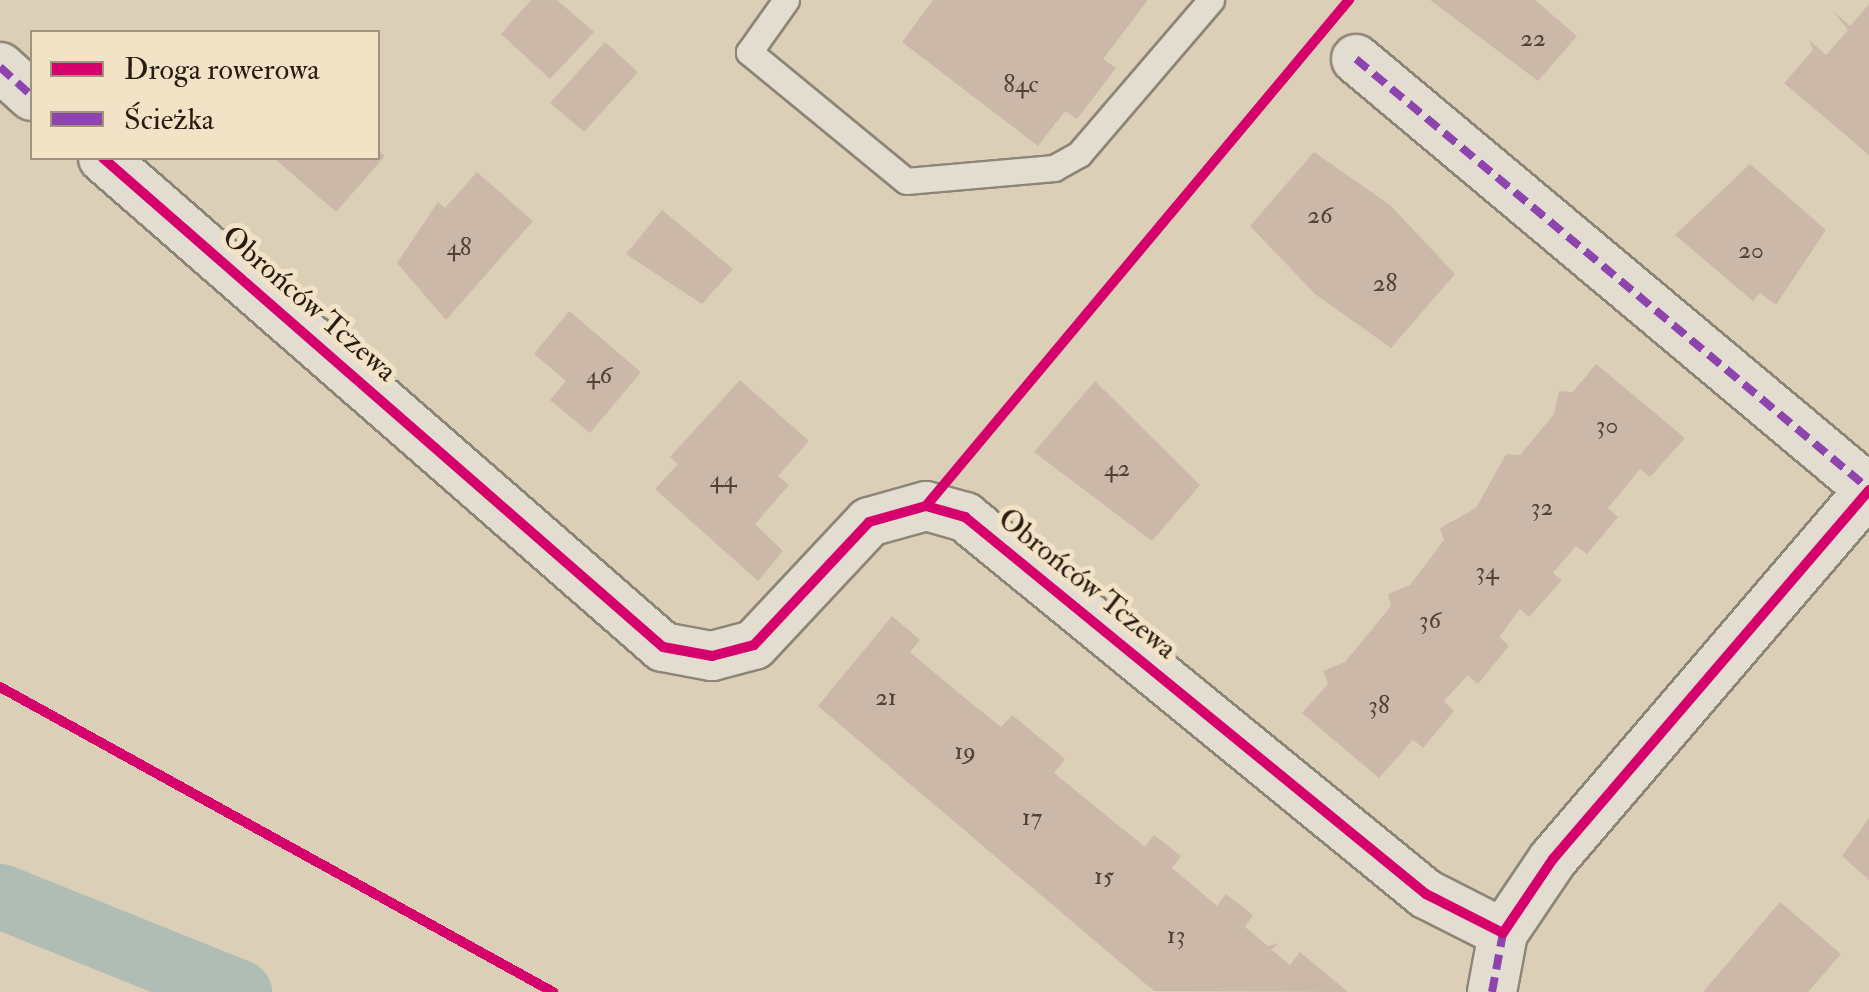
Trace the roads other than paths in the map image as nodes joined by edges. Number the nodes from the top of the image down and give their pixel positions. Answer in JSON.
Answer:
{"nodes":[{"id":1,"x":786,"y":0,"type":"edge"},
{"id":2,"x":1211,"y":0,"type":"edge"},
{"id":3,"x":1356,"y":59,"type":"dead end"},
{"id":4,"x":0,"y":67,"type":"edge"},
{"id":5,"x":30,"y":94,"type":"edge"},
{"id":6,"x":106,"y":160,"type":"edge"},
{"id":7,"x":1869,"y":490,"type":"edge"},
{"id":8,"x":1503,"y":934,"type":"junction"},
{"id":9,"x":1492,"y":992,"type":"edge"}],
"edges":[{"from":1,"to":2,"type":"lane"},
{"from":3,"to":7,"type":"street"},
{"from":4,"to":5,"type":"street"},
{"from":6,"to":8,"type":"street","name":"Obrońców Tczewa"},
{"from":7,"to":8,"type":"street"},
{"from":8,"to":9,"type":"street"}]}
